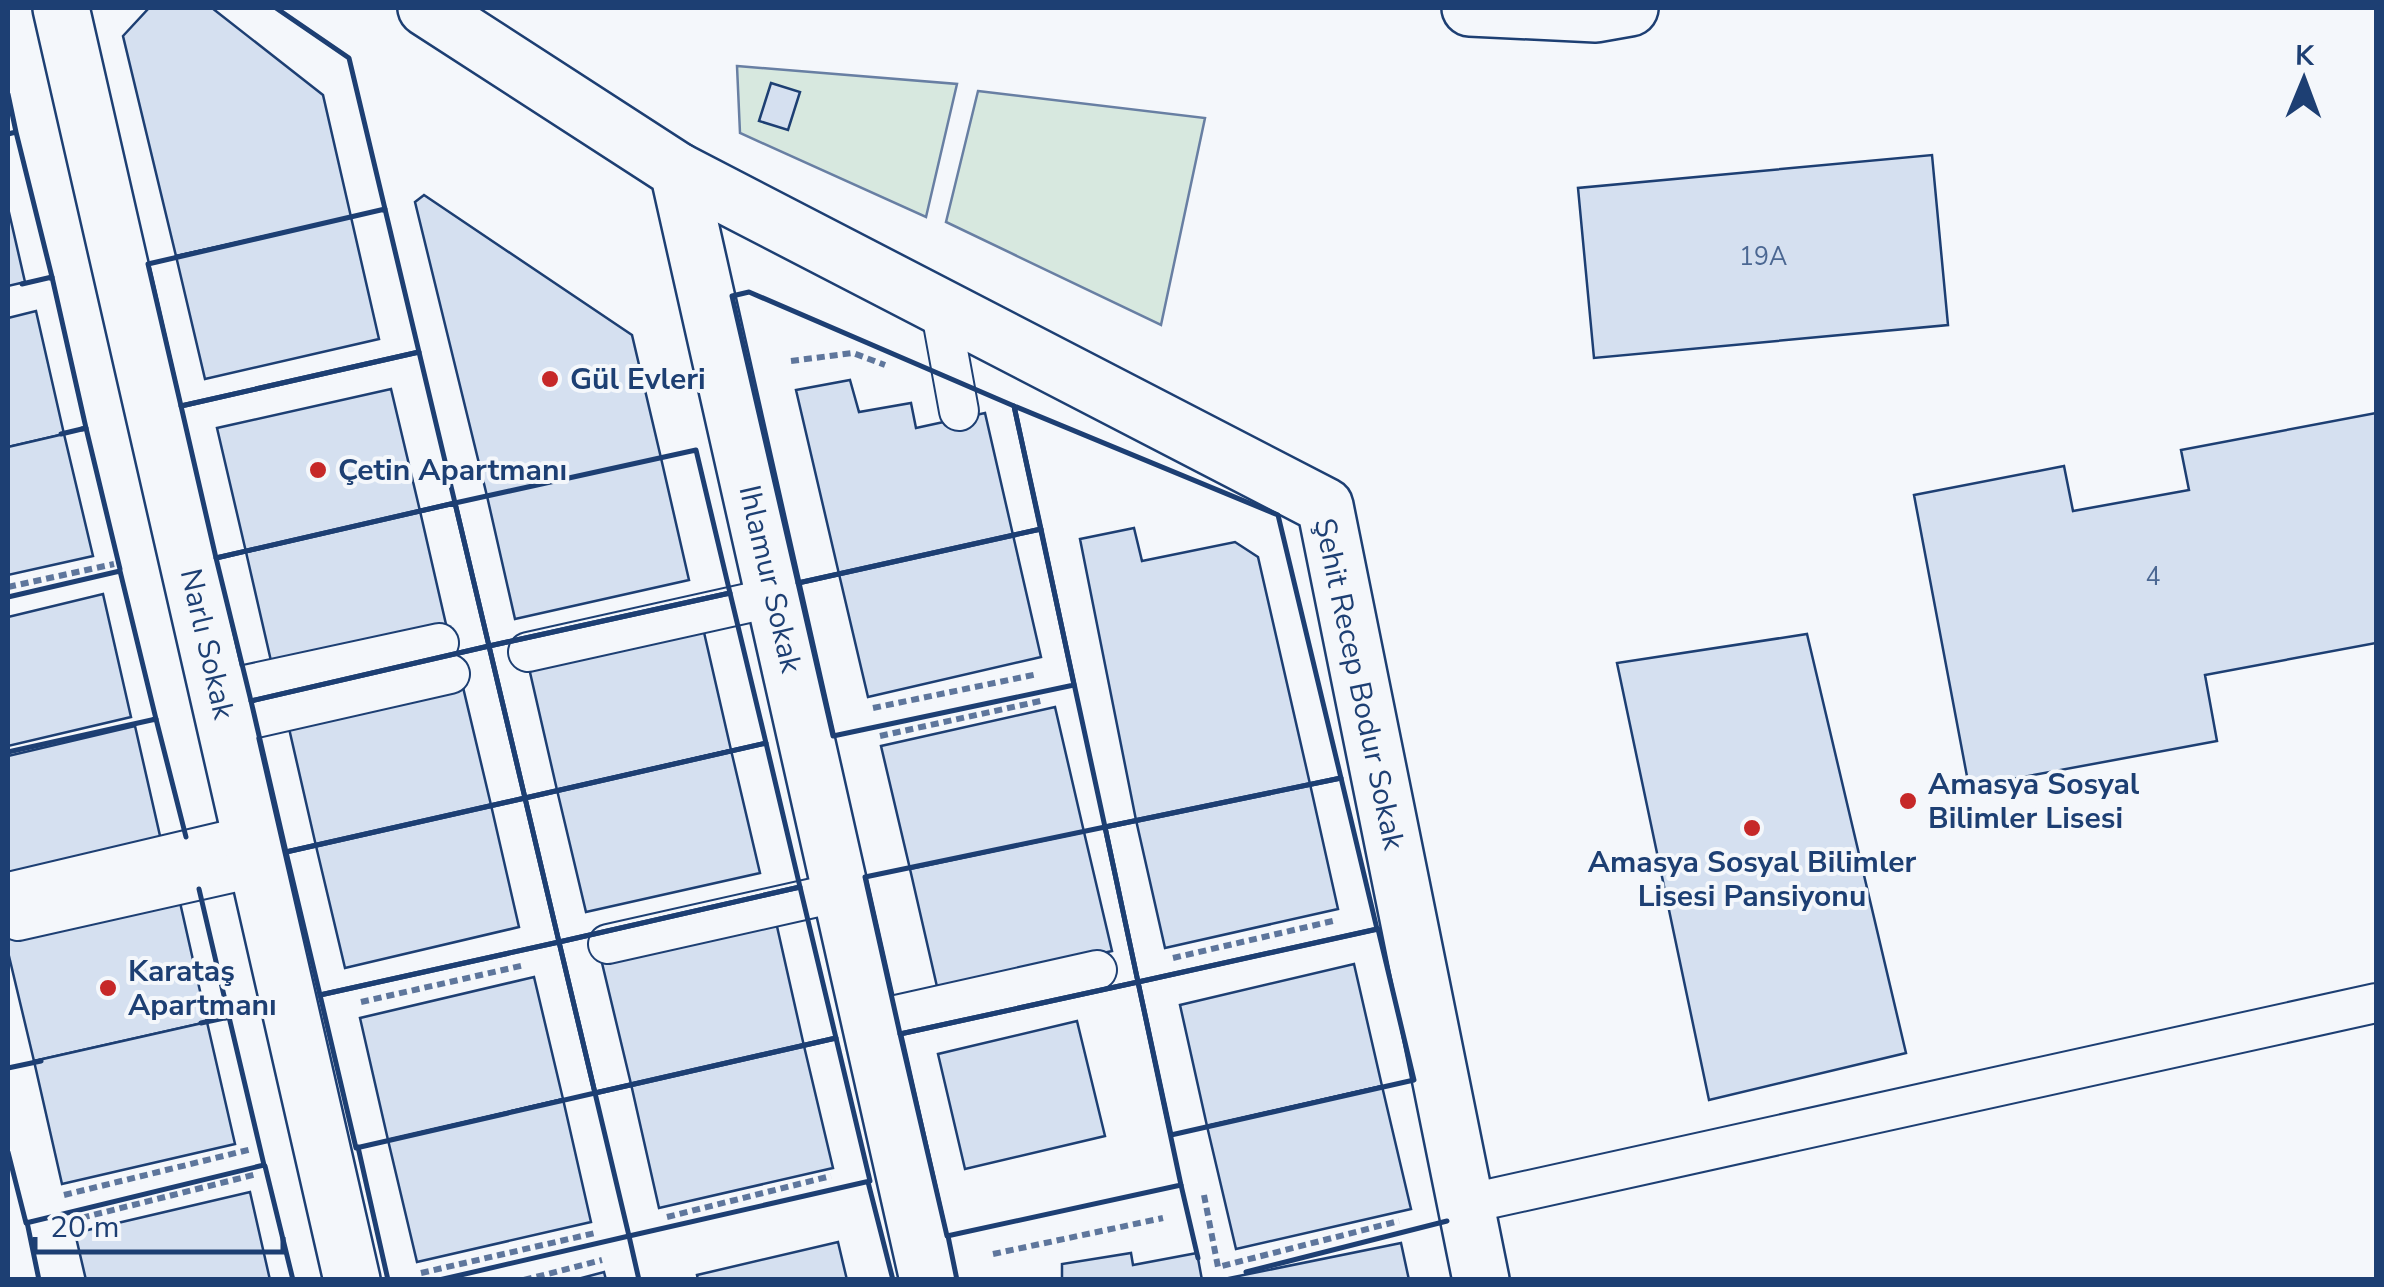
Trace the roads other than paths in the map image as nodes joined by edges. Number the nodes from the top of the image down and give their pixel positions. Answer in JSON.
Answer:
{"nodes":[{"id":1,"x":62,"y":8,"type":"edge"},
{"id":2,"x":426,"y":8,"type":"edge"},
{"id":3,"x":1470,"y":8,"type":"edge"},
{"id":4,"x":1630,"y":8,"type":"edge"},
{"id":5,"x":678,"y":170,"type":"junction"},
{"id":6,"x":940,"y":306,"type":"junction"},
{"id":7,"x":958,"y":402,"type":"road end"},
{"id":8,"x":774,"y":596,"type":"junction"},
{"id":9,"x":528,"y":652,"type":"dead end"},
{"id":10,"x":445,"y":659,"type":"dead end"},
{"id":11,"x":221,"y":708,"type":"junction"},
{"id":12,"x":254,"y":851,"type":"junction"},
{"id":13,"x":840,"y":892,"type":"junction"},
{"id":14,"x":15,"y":906,"type":"dead end"},
{"id":15,"x":608,"y":944,"type":"dead end"},
{"id":16,"x":1098,"y":970,"type":"dead end"},
{"id":17,"x":2376,"y":1003,"type":"edge"},
{"id":18,"x":869,"y":1021,"type":"junction"},
{"id":19,"x":1466,"y":1204,"type":"junction"},
{"id":20,"x":927,"y":1274,"type":"edge"},
{"id":21,"x":352,"y":1280,"type":"edge"},
{"id":22,"x":1481,"y":1280,"type":"edge"}],
"edges":[{"from":1,"to":11,"type":"street","name":"Narlı Sokak"},
{"from":2,"to":5,"type":"street"},
{"from":3,"to":4,"type":"street"},
{"from":5,"to":6,"type":"street","name":"Şehit Recep Bodur Sokak"},
{"from":5,"to":8,"type":"street","name":"Ihlamur Sokak"},
{"from":6,"to":7,"type":"lane"},
{"from":6,"to":19,"type":"street","name":"Şehit Recep Bodur Sokak"},
{"from":8,"to":9,"type":"lane"},
{"from":8,"to":13,"type":"street","name":"Ihlamur Sokak"},
{"from":10,"to":11,"type":"lane"},
{"from":11,"to":12,"type":"street","name":"Narlı Sokak"},
{"from":12,"to":14,"type":"lane"},
{"from":12,"to":21,"type":"street","name":"Narlı Sokak"},
{"from":13,"to":15,"type":"lane"},
{"from":13,"to":18,"type":"street","name":"Ihlamur Sokak"},
{"from":16,"to":18,"type":"lane"},
{"from":17,"to":19,"type":"lane"},
{"from":18,"to":20,"type":"street","name":"Ihlamur Sokak"},
{"from":19,"to":22,"type":"street","name":"Şehit Recep Bodur Sokak"}]}
